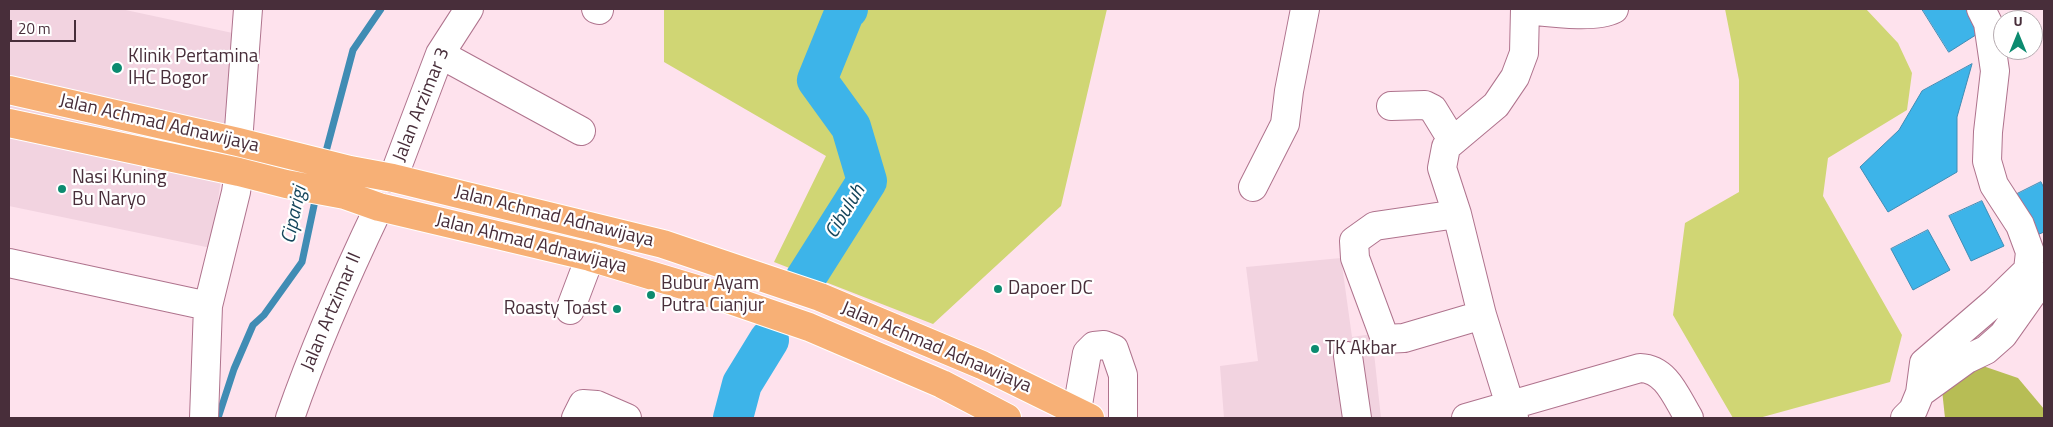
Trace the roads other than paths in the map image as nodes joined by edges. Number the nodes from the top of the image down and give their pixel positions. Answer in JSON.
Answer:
{"nodes":[{"id":1,"x":248,"y":9,"type":"edge"},
{"id":2,"x":470,"y":9,"type":"edge"},
{"id":3,"x":1305,"y":9,"type":"edge"},
{"id":4,"x":1525,"y":9,"type":"edge"},
{"id":5,"x":1614,"y":9,"type":"edge"},
{"id":6,"x":1981,"y":9,"type":"edge"},
{"id":7,"x":440,"y":54,"type":"junction"},
{"id":8,"x":9,"y":90,"type":"edge"},
{"id":9,"x":1391,"y":106,"type":"dead end"},
{"id":10,"x":9,"y":124,"type":"edge"},
{"id":11,"x":581,"y":131,"type":"dead end"},
{"id":12,"x":1452,"y":140,"type":"junction"},
{"id":13,"x":238,"y":142,"type":"junction"},
{"id":14,"x":239,"y":172,"type":"junction"},
{"id":15,"x":366,"y":187,"type":"junction"},
{"id":16,"x":1254,"y":187,"type":"dead end"},
{"id":17,"x":1457,"y":214,"type":"junction"},
{"id":18,"x":590,"y":256,"type":"junction"},
{"id":19,"x":9,"y":263,"type":"edge"},
{"id":20,"x":2044,"y":277,"type":"edge"},
{"id":21,"x":716,"y":295,"type":"joint"},
{"id":22,"x":208,"y":306,"type":"junction"},
{"id":23,"x":570,"y":310,"type":"dead end"},
{"id":24,"x":856,"y":313,"type":"junction"},
{"id":25,"x":1482,"y":316,"type":"junction"},
{"id":26,"x":844,"y":342,"type":"junction"},
{"id":27,"x":1348,"y":356,"type":"dead end"},
{"id":28,"x":1920,"y":393,"type":"junction"},
{"id":29,"x":1512,"y":412,"type":"edge"},
{"id":30,"x":1084,"y":414,"type":"edge"},
{"id":31,"x":204,"y":418,"type":"edge"},
{"id":32,"x":290,"y":418,"type":"edge"},
{"id":33,"x":576,"y":418,"type":"edge"},
{"id":34,"x":627,"y":418,"type":"edge"},
{"id":35,"x":1007,"y":418,"type":"edge"},
{"id":36,"x":1123,"y":418,"type":"edge"},
{"id":37,"x":1358,"y":418,"type":"edge"},
{"id":38,"x":1466,"y":418,"type":"edge"},
{"id":39,"x":1689,"y":418,"type":"edge"},
{"id":40,"x":1905,"y":418,"type":"edge"}],
"edges":[{"from":1,"to":13,"type":"street"},
{"from":2,"to":7,"type":"street","name":"Jalan Arzimar 3"},
{"from":3,"to":16,"type":"street"},
{"from":4,"to":5,"type":"street"},
{"from":4,"to":12,"type":"street"},
{"from":6,"to":28,"type":"street"},
{"from":7,"to":11,"type":"street"},
{"from":7,"to":15,"type":"street","name":"Jalan Arzimar 3"},
{"from":8,"to":13,"type":"main road","name":"Jalan Achmad Adnawijaya"},
{"from":9,"to":12,"type":"street"},
{"from":10,"to":14,"type":"main road","name":"Jalan Achmad Adnawijaya"},
{"from":12,"to":17,"type":"street"},
{"from":13,"to":14,"type":"street"},
{"from":13,"to":15,"type":"main road","name":"Jalan Achmad Adnawijaya"},
{"from":14,"to":15,"type":"main road","name":"Jalan Achmad Adnawijaya"},
{"from":14,"to":22,"type":"street"},
{"from":15,"to":18,"type":"main road","name":"Jalan Ahmad Adnawijaya"},
{"from":15,"to":24,"type":"main road","name":"Jalan Achmad Adnawijaya"},
{"from":15,"to":32,"type":"street","name":"Jalan Artzimar II"},
{"from":17,"to":25,"type":"street"},
{"from":17,"to":25,"type":"street"},
{"from":18,"to":21,"type":"main road","name":"Jalan Ahmad Adnawijaya"},
{"from":18,"to":23,"type":"street"},
{"from":19,"to":22,"type":"street"},
{"from":20,"to":28,"type":"street"},
{"from":21,"to":26,"type":"main road","name":"Jalan Achmad Adnawijaya"},
{"from":22,"to":31,"type":"street"},
{"from":24,"to":26,"type":"main road"},
{"from":24,"to":30,"type":"main road","name":"Jalan Achmad Adnawijaya"},
{"from":25,"to":29,"type":"street"},
{"from":26,"to":35,"type":"main road","name":"Jalan Achmad Adnawijaya"},
{"from":27,"to":37,"type":"street"},
{"from":28,"to":40,"type":"street"},
{"from":29,"to":38,"type":"street"},
{"from":29,"to":39,"type":"street"},
{"from":30,"to":36,"type":"street"},
{"from":33,"to":34,"type":"street"}]}
